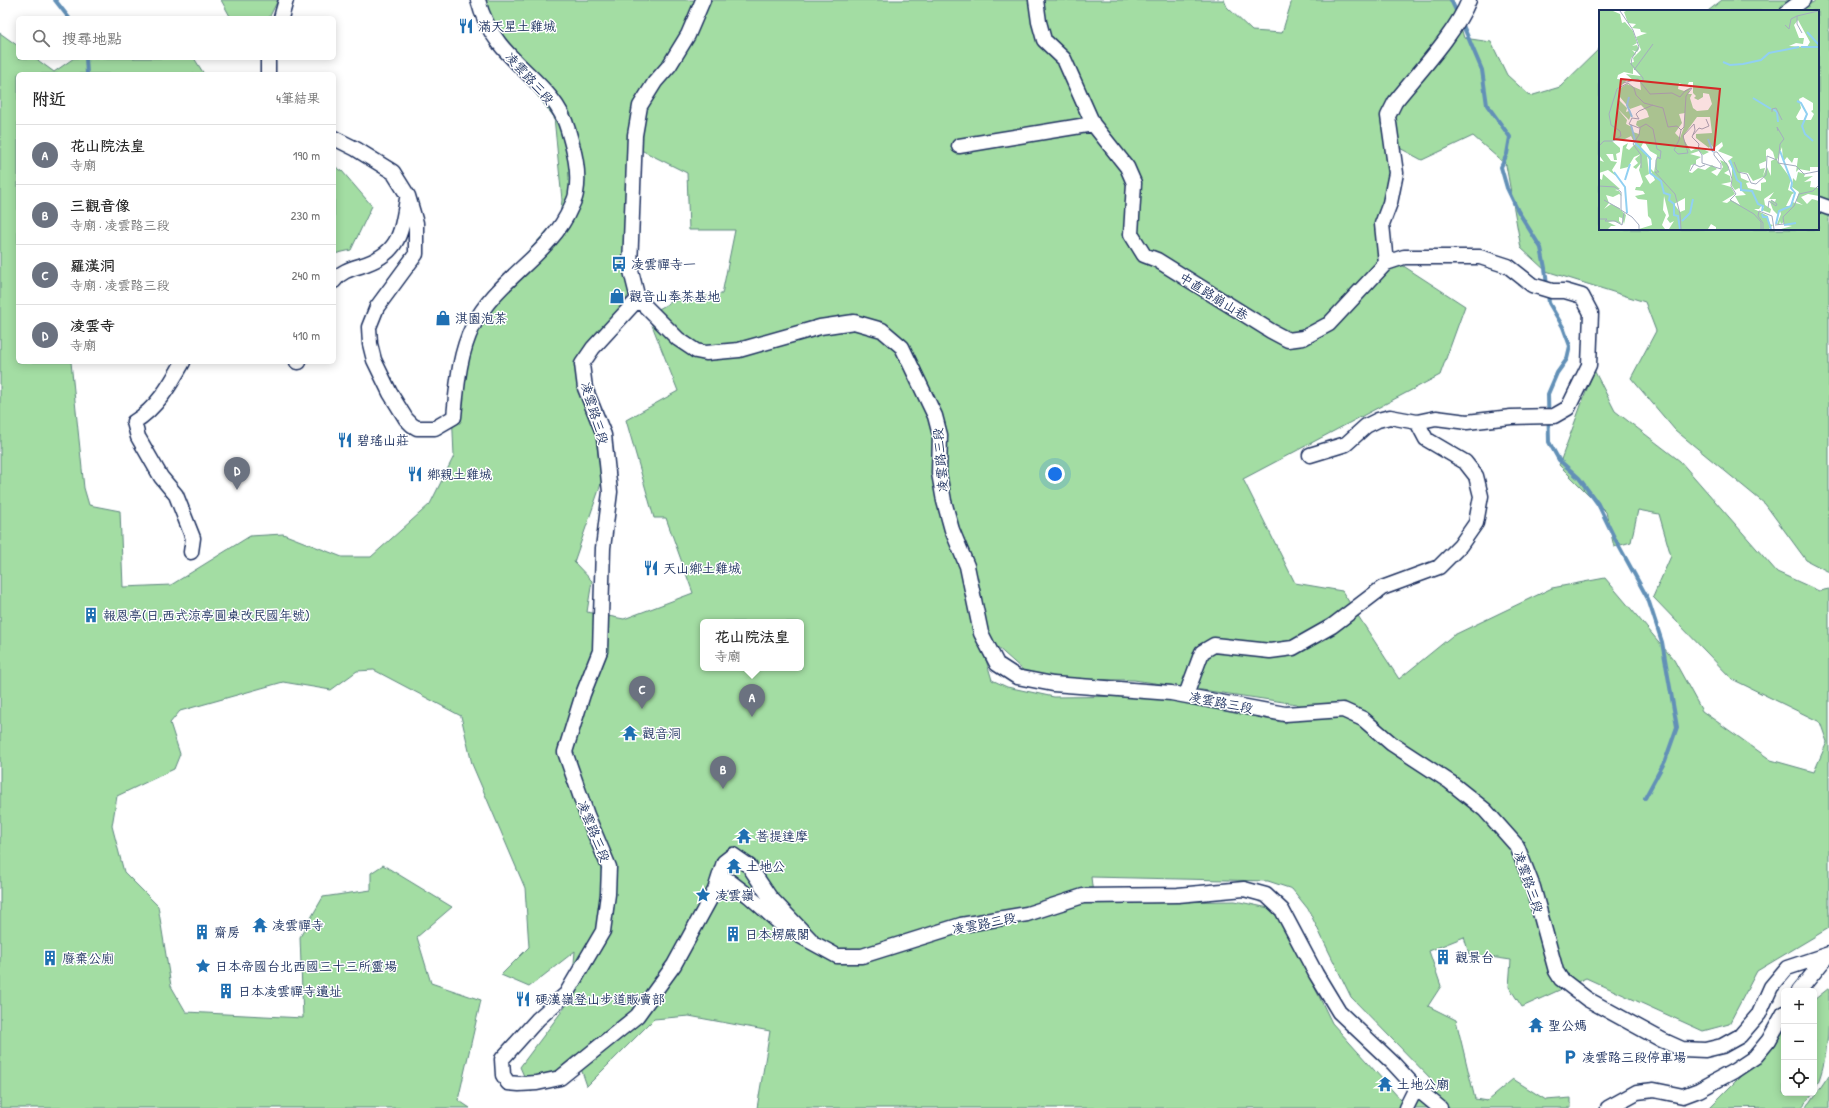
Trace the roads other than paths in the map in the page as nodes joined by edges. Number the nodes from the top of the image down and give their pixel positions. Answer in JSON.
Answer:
{"nodes":[{"id":1,"x":286,"y":0,"type":"edge"},
{"id":2,"x":478,"y":0,"type":"edge"},
{"id":3,"x":704,"y":0,"type":"edge"},
{"id":4,"x":1036,"y":0,"type":"edge"},
{"id":5,"x":1803,"y":0,"type":"edge"},
{"id":6,"x":1467,"y":6,"type":"edge"},
{"id":7,"x":1789,"y":10,"type":"edge"},
{"id":8,"x":282,"y":16,"type":"edge"},
{"id":9,"x":268,"y":60,"type":"edge"},
{"id":10,"x":268,"y":72,"type":"edge"},
{"id":11,"x":1093,"y":124,"type":"junction"},
{"id":12,"x":336,"y":139,"type":"edge"},
{"id":13,"x":959,"y":146,"type":"dead end"},
{"id":14,"x":408,"y":196,"type":"junction"},
{"id":15,"x":1819,"y":204,"type":"edge"},
{"id":16,"x":1829,"y":208,"type":"edge"},
{"id":17,"x":1386,"y":263,"type":"junction"},
{"id":18,"x":336,"y":278,"type":"edge"},
{"id":19,"x":638,"y":299,"type":"junction"},
{"id":20,"x":182,"y":364,"type":"edge"},
{"id":21,"x":1418,"y":422,"type":"junction"},
{"id":22,"x":1310,"y":456,"type":"dead end"},
{"id":23,"x":191,"y":552,"type":"dead end"},
{"id":24,"x":1186,"y":695,"type":"junction"},
{"id":25,"x":715,"y":890,"type":"junction"},
{"id":26,"x":811,"y":940,"type":"junction"},
{"id":27,"x":1828,"y":954,"type":"edge"},
{"id":28,"x":1801,"y":988,"type":"edge"},
{"id":29,"x":1781,"y":1018,"type":"edge"},
{"id":30,"x":1416,"y":1088,"type":"junction"},
{"id":31,"x":1406,"y":1108,"type":"edge"},
{"id":32,"x":1440,"y":1108,"type":"edge"},
{"id":33,"x":1608,"y":1108,"type":"edge"}],
"edges":[{"from":1,"to":8,"type":"street"},
{"from":2,"to":14,"type":"street","name":"凌雲路三段"},
{"from":3,"to":19,"type":"street"},
{"from":4,"to":11,"type":"street","name":"中直路崩山巷"},
{"from":5,"to":7,"type":"street"},
{"from":6,"to":17,"type":"street"},
{"from":9,"to":10,"type":"street"},
{"from":11,"to":13,"type":"street"},
{"from":11,"to":17,"type":"street","name":"中直路崩山巷"},
{"from":12,"to":14,"type":"street","name":"凌雲路三段"},
{"from":14,"to":18,"type":"street"},
{"from":15,"to":16,"type":"street"},
{"from":17,"to":21,"type":"street","name":"中直路崩山巷"},
{"from":19,"to":24,"type":"street","name":"凌雲路三段"},
{"from":19,"to":25,"type":"street","name":"凌雲路三段"},
{"from":20,"to":23,"type":"street"},
{"from":21,"to":22,"type":"street"},
{"from":21,"to":24,"type":"street"},
{"from":24,"to":27,"type":"street","name":"凌雲路三段"},
{"from":25,"to":26,"type":"street","name":"凌雲路三段"},
{"from":25,"to":26,"type":"street","name":"凌雲路三段"},
{"from":26,"to":30,"type":"street","name":"凌雲路三段"},
{"from":27,"to":28,"type":"street","name":"凌雲路三段"},
{"from":29,"to":33,"type":"street"},
{"from":30,"to":31,"type":"street"},
{"from":30,"to":32,"type":"street","name":"凌雲路三段"}]}
